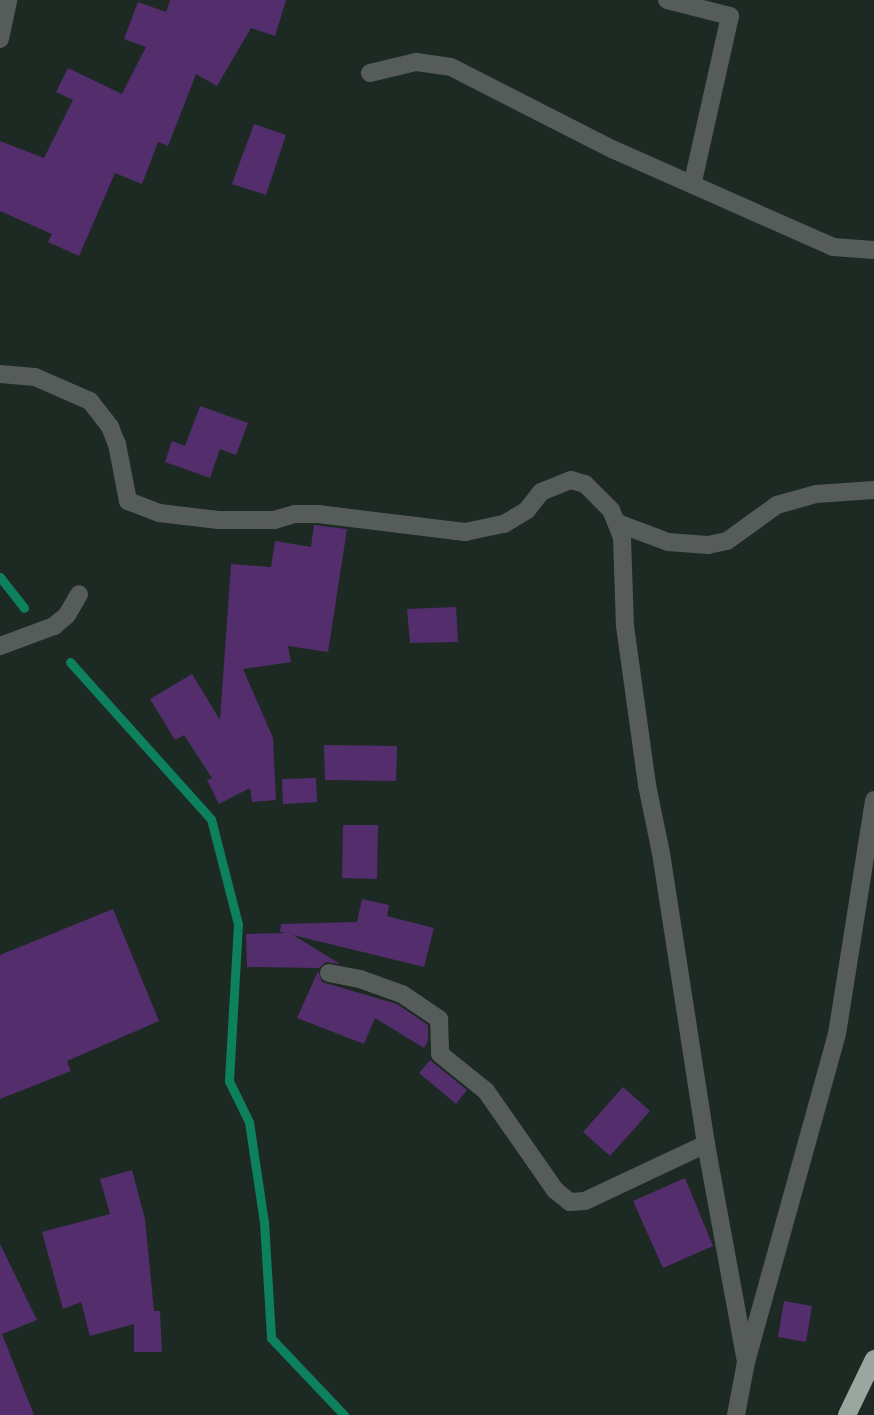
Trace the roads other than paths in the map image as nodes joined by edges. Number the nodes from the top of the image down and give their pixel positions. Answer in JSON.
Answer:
{"nodes":[{"id":1,"x":8,"y":0,"type":"edge"},
{"id":2,"x":667,"y":0,"type":"edge"},
{"id":3,"x":0,"y":39,"type":"edge"},
{"id":4,"x":370,"y":73,"type":"dead end"},
{"id":5,"x":693,"y":182,"type":"junction"},
{"id":6,"x":874,"y":250,"type":"edge"},
{"id":7,"x":0,"y":374,"type":"edge"},
{"id":8,"x":874,"y":490,"type":"edge"},
{"id":9,"x":620,"y":524,"type":"junction"},
{"id":10,"x":79,"y":594,"type":"dead end"},
{"id":11,"x":0,"y":646,"type":"edge"},
{"id":12,"x":874,"y":800,"type":"edge"},
{"id":13,"x":329,"y":973,"type":"dead end"},
{"id":14,"x":706,"y":1144,"type":"junction"},
{"id":15,"x":874,"y":1359,"type":"edge"},
{"id":16,"x":746,"y":1362,"type":"junction"},
{"id":17,"x":736,"y":1415,"type":"edge"},
{"id":18,"x":847,"y":1415,"type":"edge"}],
"edges":[{"from":1,"to":3,"type":"street"},
{"from":2,"to":5,"type":"street"},
{"from":4,"to":5,"type":"street"},
{"from":5,"to":6,"type":"street"},
{"from":7,"to":9,"type":"street"},
{"from":8,"to":9,"type":"street"},
{"from":9,"to":14,"type":"street"},
{"from":10,"to":11,"type":"street"},
{"from":12,"to":16,"type":"street"},
{"from":13,"to":14,"type":"street"},
{"from":14,"to":16,"type":"street"},
{"from":15,"to":18,"type":"highway"},
{"from":16,"to":17,"type":"street"}]}
